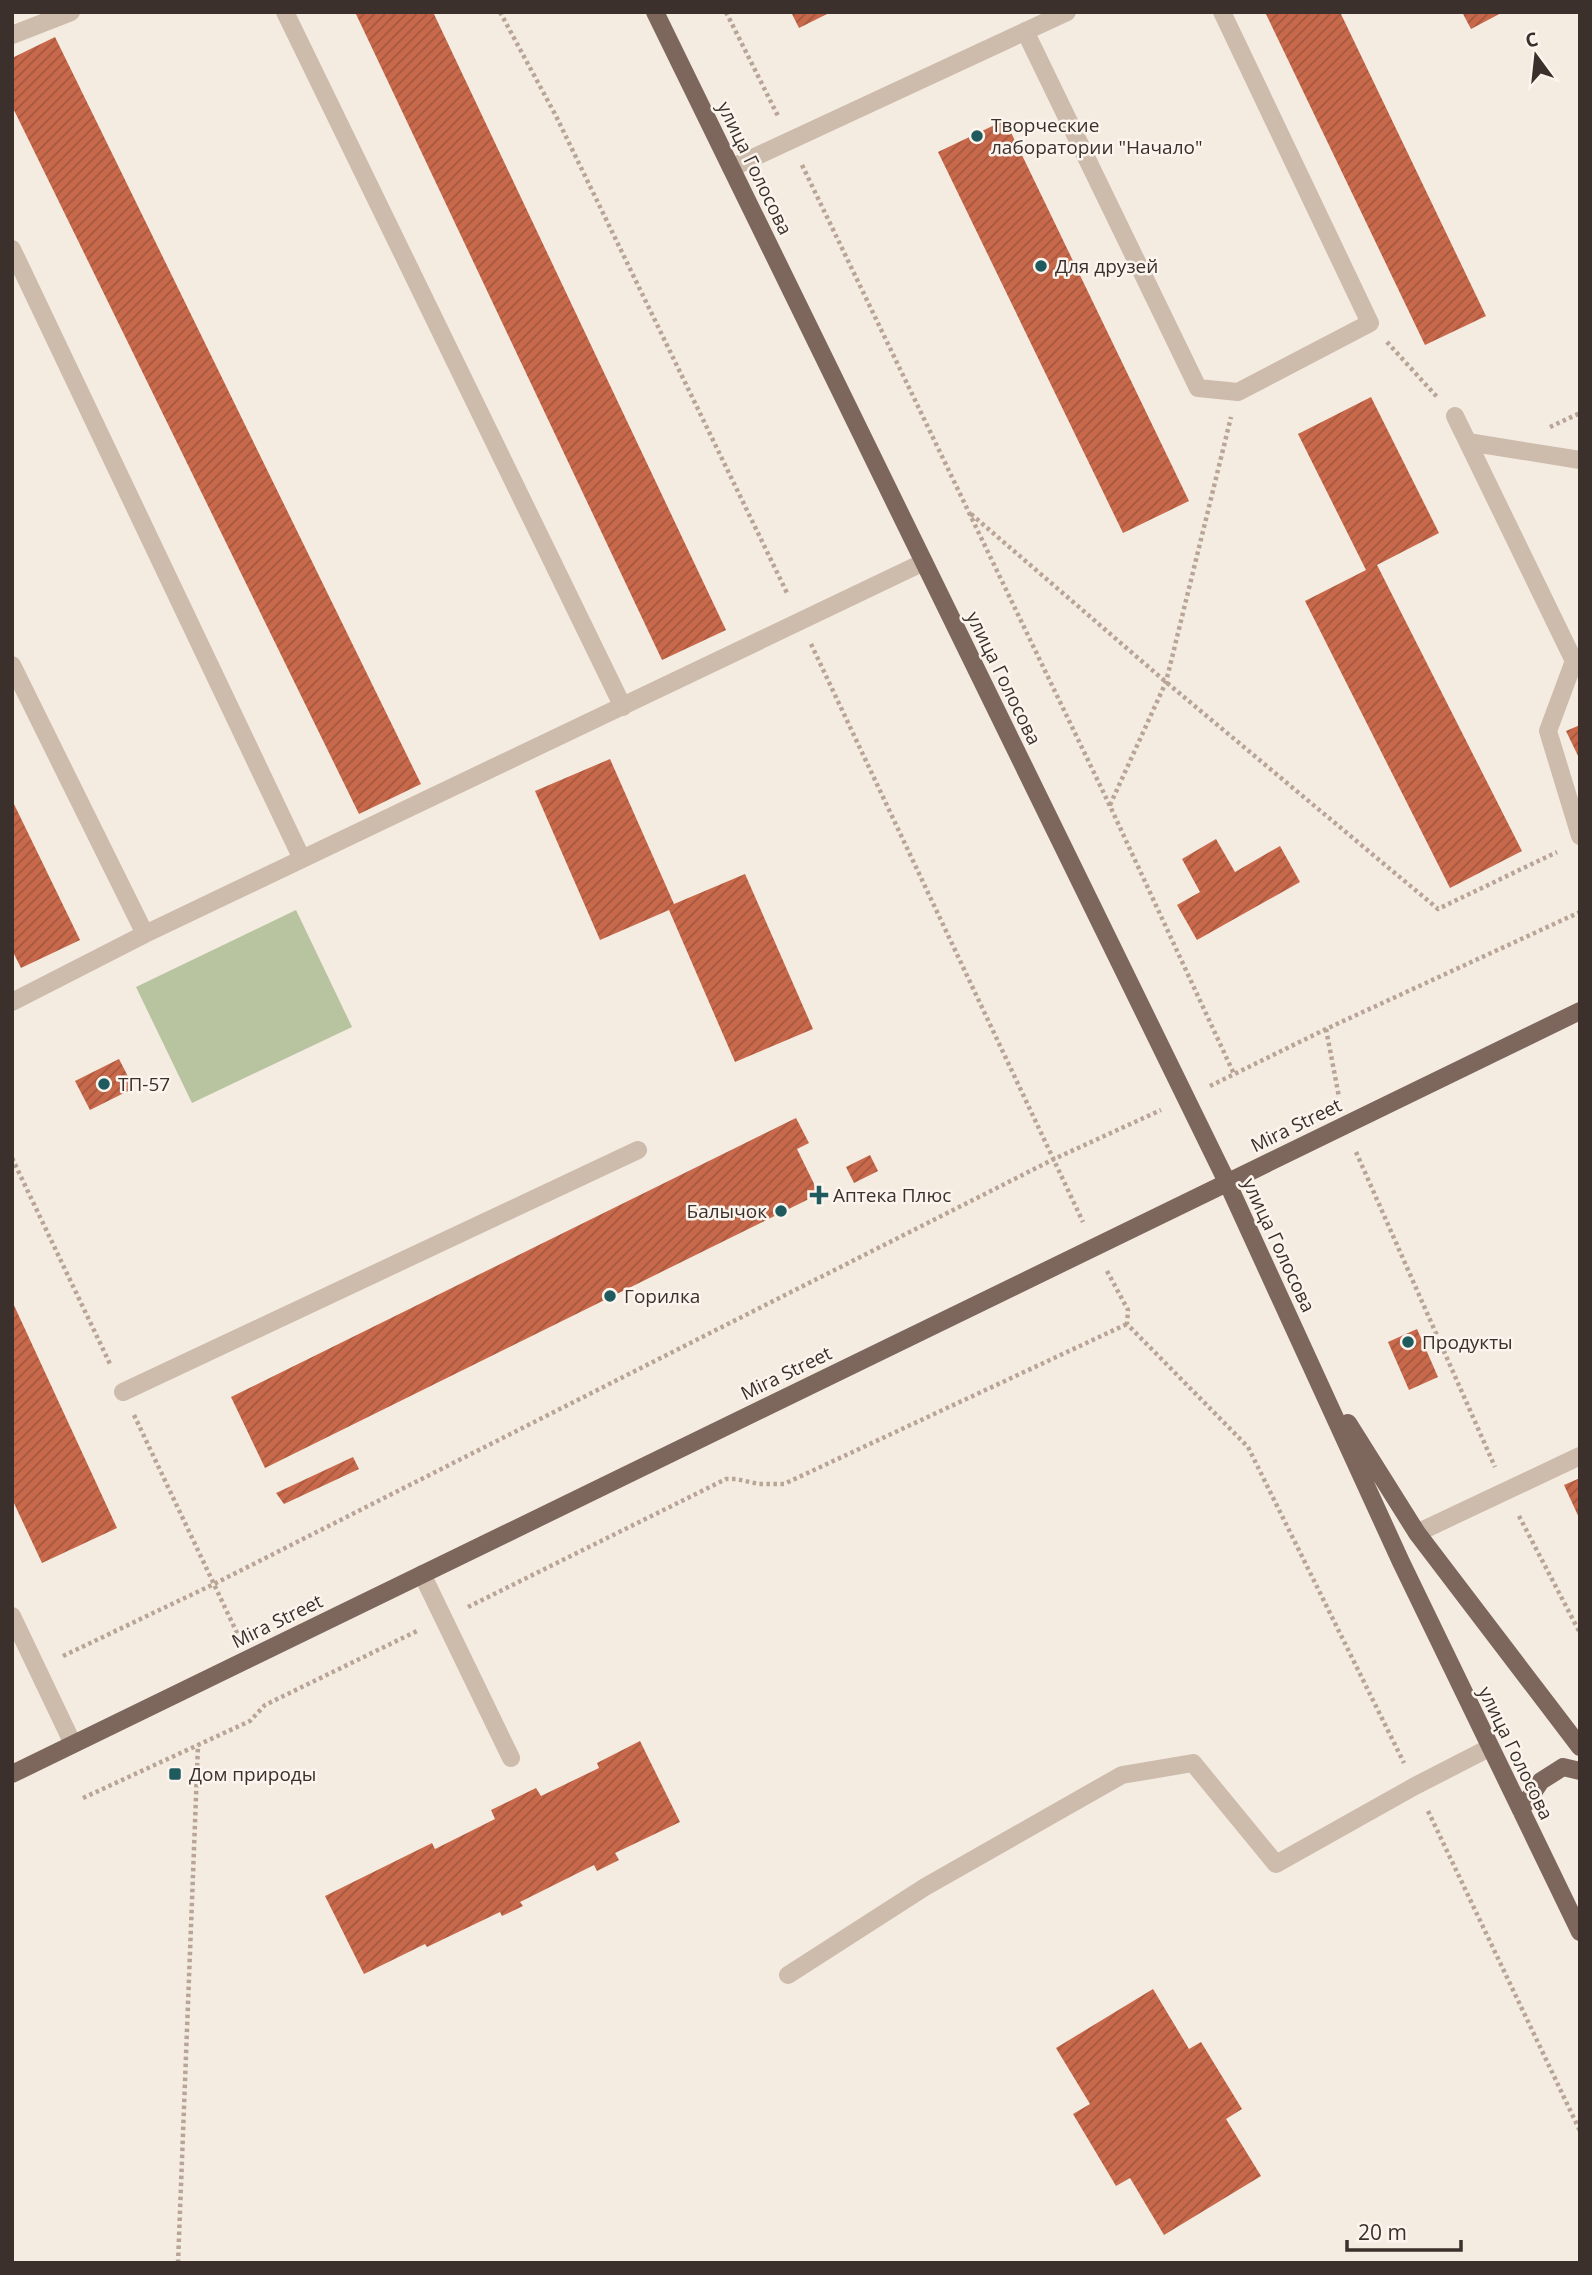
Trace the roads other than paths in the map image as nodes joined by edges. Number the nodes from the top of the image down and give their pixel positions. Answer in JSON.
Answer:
{"nodes":[{"id":1,"x":71,"y":12,"type":"edge"},
{"id":2,"x":285,"y":12,"type":"edge"},
{"id":3,"x":655,"y":12,"type":"edge"},
{"id":4,"x":1066,"y":12,"type":"edge"},
{"id":5,"x":1222,"y":12,"type":"edge"},
{"id":6,"x":1025,"y":31,"type":"junction"},
{"id":7,"x":12,"y":35,"type":"edge"},
{"id":8,"x":731,"y":168,"type":"junction"},
{"id":9,"x":12,"y":249,"type":"edge"},
{"id":10,"x":1455,"y":416,"type":"road end"},
{"id":11,"x":1468,"y":442,"type":"junction"},
{"id":12,"x":1580,"y":460,"type":"edge"},
{"id":13,"x":924,"y":562,"type":"junction"},
{"id":14,"x":1577,"y":659,"type":"edge"},
{"id":15,"x":12,"y":665,"type":"edge"},
{"id":16,"x":623,"y":706,"type":"junction"},
{"id":17,"x":1576,"y":834,"type":"edge"},
{"id":18,"x":302,"y":859,"type":"junction"},
{"id":19,"x":145,"y":934,"type":"junction"},
{"id":20,"x":12,"y":1002,"type":"edge"},
{"id":21,"x":1580,"y":1012,"type":"edge"},
{"id":22,"x":638,"y":1150,"type":"dead end"},
{"id":23,"x":1227,"y":1182,"type":"junction"},
{"id":24,"x":1310,"y":1364,"type":"junction"},
{"id":25,"x":123,"y":1392,"type":"dead end"},
{"id":26,"x":1580,"y":1456,"type":"edge"},
{"id":27,"x":1416,"y":1533,"type":"junction"},
{"id":28,"x":422,"y":1574,"type":"junction"},
{"id":29,"x":12,"y":1616,"type":"edge"},
{"id":30,"x":73,"y":1744,"type":"junction"},
{"id":31,"x":1580,"y":1747,"type":"edge"},
{"id":32,"x":1489,"y":1748,"type":"junction"},
{"id":33,"x":511,"y":1758,"type":"dead end"},
{"id":34,"x":1580,"y":1770,"type":"edge"},
{"id":35,"x":12,"y":1774,"type":"edge"},
{"id":36,"x":1521,"y":1810,"type":"junction"},
{"id":37,"x":1580,"y":1932,"type":"edge"},
{"id":38,"x":788,"y":1975,"type":"dead end"}],
"edges":[{"from":1,"to":7,"type":"lane"},
{"from":2,"to":16,"type":"lane"},
{"from":3,"to":8,"type":"main road","name":"улица Голосова"},
{"from":4,"to":6,"type":"lane"},
{"from":5,"to":6,"type":"lane"},
{"from":6,"to":8,"type":"lane"},
{"from":8,"to":13,"type":"main road","name":"улица Голосова"},
{"from":9,"to":18,"type":"lane"},
{"from":10,"to":11,"type":"lane"},
{"from":11,"to":12,"type":"lane"},
{"from":11,"to":14,"type":"lane"},
{"from":13,"to":16,"type":"lane"},
{"from":13,"to":23,"type":"main road","name":"улица Голосова"},
{"from":14,"to":17,"type":"lane"},
{"from":15,"to":19,"type":"lane"},
{"from":16,"to":18,"type":"lane"},
{"from":18,"to":19,"type":"lane"},
{"from":19,"to":20,"type":"lane"},
{"from":21,"to":23,"type":"main road","name":"Mira Street"},
{"from":22,"to":25,"type":"lane"},
{"from":23,"to":24,"type":"main road","name":"улица Голосова"},
{"from":23,"to":28,"type":"main road","name":"Mira Street"},
{"from":24,"to":27,"type":"main road","name":"улица Голосова"},
{"from":24,"to":32,"type":"main road","name":"улица Голосова"},
{"from":26,"to":27,"type":"lane"},
{"from":27,"to":31,"type":"main road","name":"улица Голосова"},
{"from":28,"to":30,"type":"main road","name":"Mira Street"},
{"from":28,"to":33,"type":"lane"},
{"from":29,"to":30,"type":"lane"},
{"from":30,"to":35,"type":"main road","name":"Mira Street"},
{"from":32,"to":36,"type":"main road","name":"улица Голосова"},
{"from":32,"to":38,"type":"lane"},
{"from":34,"to":36,"type":"main road"},
{"from":36,"to":37,"type":"main road","name":"улица Голосова"}]}
